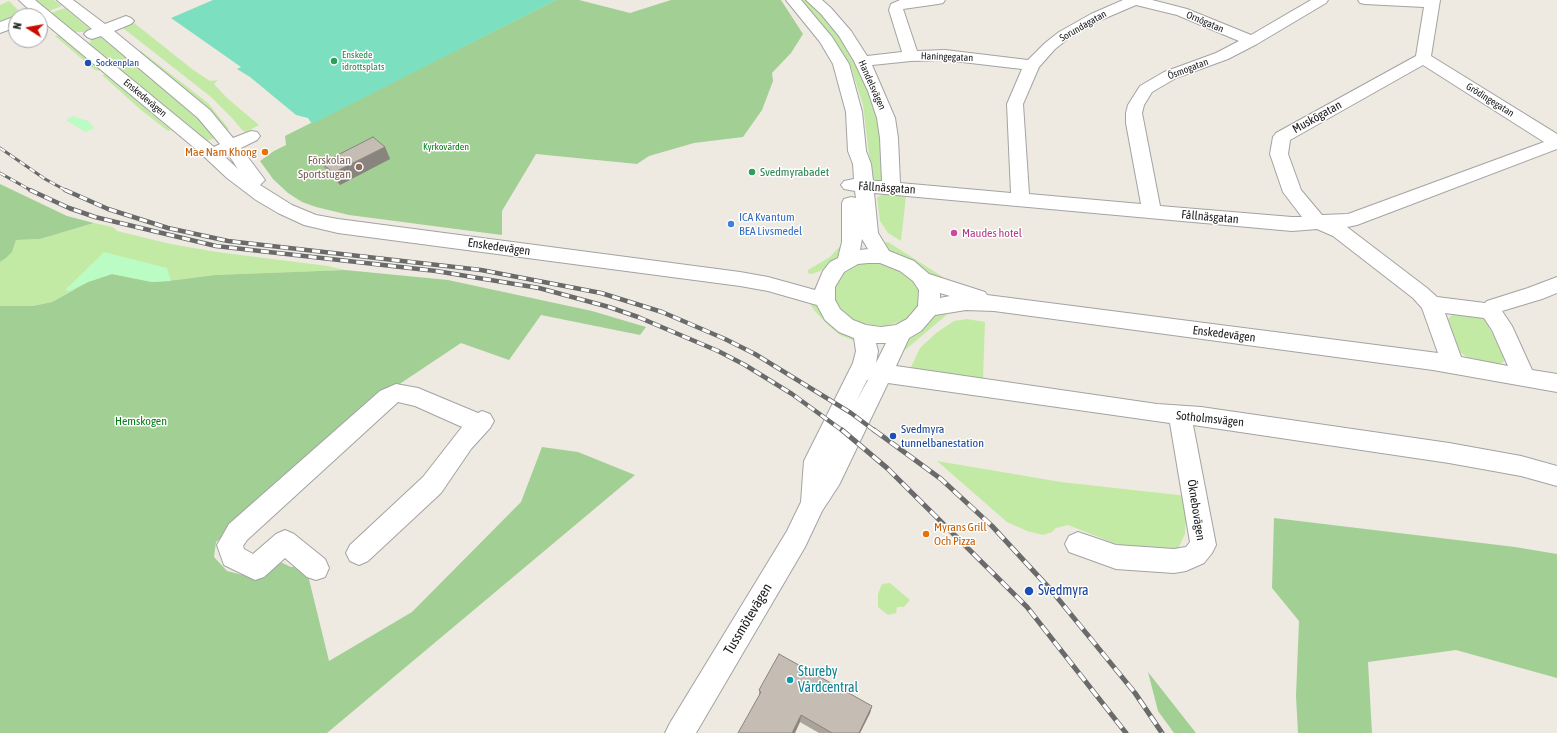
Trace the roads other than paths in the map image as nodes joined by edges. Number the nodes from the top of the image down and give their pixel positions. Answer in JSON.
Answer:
{"nodes":[{"id":1,"x":64,"y":0,"type":"edge"},
{"id":2,"x":793,"y":0,"type":"edge"},
{"id":3,"x":813,"y":0,"type":"edge"},
{"id":4,"x":938,"y":0,"type":"edge"},
{"id":5,"x":1135,"y":0,"type":"edge"},
{"id":6,"x":1322,"y":0,"type":"edge"},
{"id":7,"x":1365,"y":0,"type":"edge"},
{"id":8,"x":1432,"y":2,"type":"edge"},
{"id":9,"x":126,"y":21,"type":"dead end"},
{"id":10,"x":48,"y":23,"type":"edge"},
{"id":11,"x":103,"y":30,"type":"junction"},
{"id":12,"x":76,"y":41,"type":"junction"},
{"id":13,"x":1252,"y":41,"type":"junction"},
{"id":14,"x":911,"y":56,"type":"junction"},
{"id":15,"x":1423,"y":58,"type":"junction"},
{"id":16,"x":862,"y":61,"type":"junction"},
{"id":17,"x":1032,"y":65,"type":"junction"},
{"id":18,"x":251,"y":136,"type":"dead end"},
{"id":19,"x":1557,"y":142,"type":"edge"},
{"id":20,"x":230,"y":146,"type":"junction"},
{"id":21,"x":213,"y":155,"type":"junction"},
{"id":22,"x":857,"y":186,"type":"junction"},
{"id":23,"x":892,"y":188,"type":"junction"},
{"id":24,"x":263,"y":196,"type":"junction"},
{"id":25,"x":1020,"y":200,"type":"junction"},
{"id":26,"x":1152,"y":212,"type":"junction"},
{"id":27,"x":1316,"y":221,"type":"junction"},
{"id":28,"x":882,"y":256,"type":"junction"},
{"id":29,"x":847,"y":261,"type":"junction"},
{"id":30,"x":830,"y":276,"type":"junction"},
{"id":31,"x":740,"y":279,"type":"junction"},
{"id":32,"x":922,"y":279,"type":"junction"},
{"id":33,"x":1557,"y":284,"type":"edge"},
{"id":34,"x":825,"y":300,"type":"junction"},
{"id":35,"x":994,"y":302,"type":"junction"},
{"id":36,"x":1431,"y":304,"type":"junction"},
{"id":37,"x":928,"y":309,"type":"junction"},
{"id":38,"x":1490,"y":311,"type":"junction"},
{"id":39,"x":864,"y":333,"type":"junction"},
{"id":40,"x":900,"y":333,"type":"junction"},
{"id":41,"x":1450,"y":356,"type":"junction"},
{"id":42,"x":871,"y":372,"type":"junction"},
{"id":43,"x":1525,"y":378,"type":"junction"},
{"id":44,"x":1557,"y":383,"type":"edge"},
{"id":45,"x":1180,"y":416,"type":"junction"},
{"id":46,"x":1557,"y":476,"type":"edge"},
{"id":47,"x":1078,"y":544,"type":"dead end"},
{"id":48,"x":359,"y":553,"type":"dead end"},
{"id":49,"x":316,"y":568,"type":"dead end"},
{"id":50,"x":680,"y":733,"type":"edge"}],
"edges":[{"from":1,"to":11,"type":"street"},
{"from":2,"to":22,"type":"street","name":"Handelsvägen"},
{"from":3,"to":16,"type":"street","name":"Handelsvägen"},
{"from":4,"to":14,"type":"street"},
{"from":5,"to":13,"type":"street","name":"Ornögatan"},
{"from":5,"to":17,"type":"street","name":"Sorundagatan"},
{"from":6,"to":13,"type":"street","name":"Ösmogatan"},
{"from":7,"to":8,"type":"street"},
{"from":8,"to":15,"type":"street"},
{"from":9,"to":11,"type":"street"},
{"from":10,"to":12,"type":"street","name":"Enskedevägen"},
{"from":11,"to":12,"type":"street"},
{"from":11,"to":20,"type":"street"},
{"from":12,"to":21,"type":"street","name":"Enskedevägen"},
{"from":13,"to":26,"type":"street","name":"Ösmogatan"},
{"from":14,"to":16,"type":"street","name":"Haningegatan"},
{"from":14,"to":17,"type":"street","name":"Haningegatan"},
{"from":15,"to":19,"type":"street","name":"Grödingegatan"},
{"from":15,"to":27,"type":"street","name":"Muskögatan"},
{"from":16,"to":23,"type":"street","name":"Handelsvägen"},
{"from":17,"to":25,"type":"street","name":"Sorundagatan"},
{"from":18,"to":20,"type":"street"},
{"from":19,"to":27,"type":"street","name":"Fållnäsgatan"},
{"from":20,"to":21,"type":"street"},
{"from":20,"to":24,"type":"street"},
{"from":21,"to":24,"type":"street","name":"Enskedevägen"},
{"from":22,"to":23,"type":"street","name":"Fållnäsgatan"},
{"from":22,"to":28,"type":"street","name":"Handelsvägen"},
{"from":22,"to":29,"type":"street","name":"Handelsvägen"},
{"from":23,"to":25,"type":"street","name":"Fållnäsgatan"},
{"from":24,"to":31,"type":"street","name":"Enskedevägen"},
{"from":25,"to":26,"type":"street","name":"Fållnäsgatan"},
{"from":26,"to":27,"type":"street","name":"Fållnäsgatan"},
{"from":27,"to":36,"type":"street","name":"Muskögatan"},
{"from":28,"to":29,"type":"street"},
{"from":28,"to":32,"type":"street"},
{"from":29,"to":30,"type":"street"},
{"from":30,"to":31,"type":"street","name":"Enskedevägen"},
{"from":30,"to":34,"type":"street"},
{"from":31,"to":34,"type":"street","name":"Enskedevägen"},
{"from":32,"to":35,"type":"street","name":"Enskedevägen"},
{"from":32,"to":37,"type":"street"},
{"from":33,"to":38,"type":"street"},
{"from":34,"to":39,"type":"street"},
{"from":35,"to":37,"type":"street","name":"Enskedevägen"},
{"from":35,"to":41,"type":"street","name":"Enskedevägen"},
{"from":36,"to":38,"type":"street"},
{"from":36,"to":41,"type":"street","name":"Muskögatan"},
{"from":37,"to":40,"type":"street"},
{"from":38,"to":43,"type":"street"},
{"from":39,"to":40,"type":"street"},
{"from":39,"to":42,"type":"street","name":"Tussmötevägen"},
{"from":40,"to":42,"type":"street","name":"Tussmötevägen"},
{"from":41,"to":43,"type":"street","name":"Enskedevägen"},
{"from":42,"to":45,"type":"street","name":"Sotholmsvägen"},
{"from":42,"to":50,"type":"street","name":"Tussmötevägen"},
{"from":43,"to":44,"type":"street","name":"Enskedevägen"},
{"from":45,"to":46,"type":"street","name":"Sotholmsvägen"},
{"from":45,"to":47,"type":"street","name":"Öknebovägen"},
{"from":48,"to":49,"type":"street"}]}
